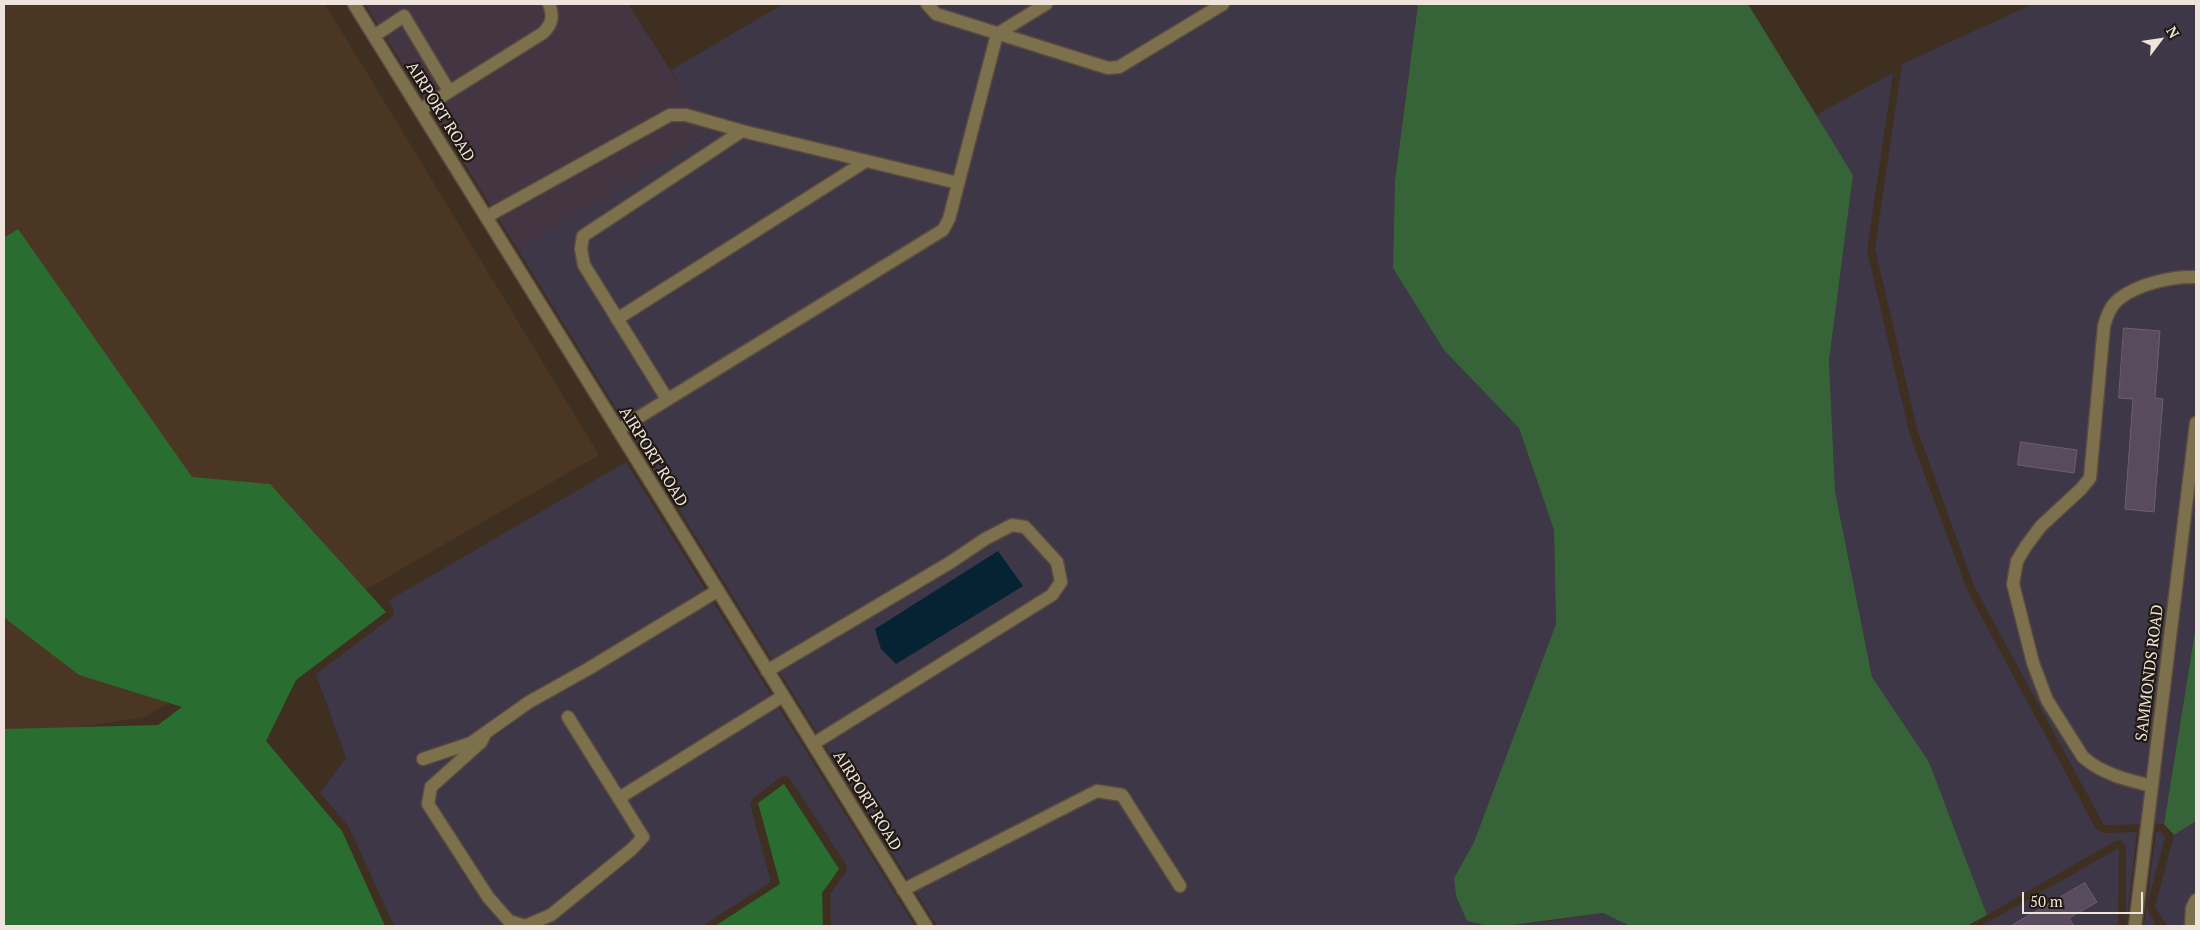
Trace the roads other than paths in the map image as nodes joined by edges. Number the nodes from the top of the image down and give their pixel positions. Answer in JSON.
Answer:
{"nodes":[{"id":1,"x":354,"y":4,"type":"edge"},
{"id":2,"x":548,"y":4,"type":"edge"},
{"id":3,"x":927,"y":4,"type":"edge"},
{"id":4,"x":1046,"y":4,"type":"edge"},
{"id":5,"x":1223,"y":4,"type":"edge"},
{"id":6,"x":997,"y":34,"type":"junction"},
{"id":7,"x":374,"y":36,"type":"junction"},
{"id":8,"x":449,"y":91,"type":"junction"},
{"id":9,"x":420,"y":110,"type":"junction"},
{"id":10,"x":742,"y":131,"type":"junction"},
{"id":11,"x":866,"y":161,"type":"junction"},
{"id":12,"x":958,"y":183,"type":"junction"},
{"id":13,"x":486,"y":217,"type":"junction"},
{"id":14,"x":2196,"y":277,"type":"edge"},
{"id":15,"x":617,"y":319,"type":"junction"},
{"id":16,"x":667,"y":399,"type":"junction"},
{"id":17,"x":2196,"y":423,"type":"edge"},
{"id":18,"x":618,"y":430,"type":"junction"},
{"id":19,"x":717,"y":591,"type":"junction"},
{"id":20,"x":767,"y":671,"type":"junction"},
{"id":21,"x":783,"y":696,"type":"junction"},
{"id":22,"x":568,"y":717,"type":"dead end"},
{"id":23,"x":485,"y":734,"type":"junction"},
{"id":24,"x":812,"y":744,"type":"junction"},
{"id":25,"x":423,"y":759,"type":"dead end"},
{"id":26,"x":2152,"y":786,"type":"junction"},
{"id":27,"x":619,"y":798,"type":"junction"},
{"id":28,"x":1180,"y":886,"type":"dead end"},
{"id":29,"x":903,"y":890,"type":"junction"},
{"id":30,"x":2196,"y":900,"type":"edge"},
{"id":31,"x":922,"y":925,"type":"edge"},
{"id":32,"x":2135,"y":926,"type":"edge"},
{"id":33,"x":2192,"y":926,"type":"edge"}],
"edges":[{"from":1,"to":7,"type":"street","name":"AIRPORT ROAD"},
{"from":2,"to":8,"type":"street"},
{"from":3,"to":6,"type":"street"},
{"from":4,"to":6,"type":"street"},
{"from":5,"to":6,"type":"street"},
{"from":6,"to":12,"type":"street"},
{"from":7,"to":8,"type":"street"},
{"from":7,"to":9,"type":"street","name":"AIRPORT ROAD"},
{"from":8,"to":9,"type":"street"},
{"from":9,"to":13,"type":"street","name":"AIRPORT ROAD"},
{"from":10,"to":11,"type":"street"},
{"from":10,"to":13,"type":"street"},
{"from":10,"to":15,"type":"street"},
{"from":11,"to":12,"type":"street"},
{"from":11,"to":15,"type":"street"},
{"from":12,"to":16,"type":"street"},
{"from":13,"to":18,"type":"street","name":"AIRPORT ROAD"},
{"from":14,"to":26,"type":"street"},
{"from":15,"to":16,"type":"street"},
{"from":16,"to":18,"type":"street"},
{"from":17,"to":26,"type":"street","name":"SAMMONDS ROAD"},
{"from":18,"to":19,"type":"street","name":"AIRPORT ROAD"},
{"from":19,"to":20,"type":"street","name":"AIRPORT ROAD"},
{"from":19,"to":23,"type":"street"},
{"from":20,"to":21,"type":"street","name":"AIRPORT ROAD"},
{"from":20,"to":24,"type":"street"},
{"from":21,"to":24,"type":"street","name":"AIRPORT ROAD"},
{"from":21,"to":27,"type":"street"},
{"from":22,"to":27,"type":"street"},
{"from":23,"to":25,"type":"street"},
{"from":23,"to":27,"type":"street"},
{"from":24,"to":29,"type":"street","name":"AIRPORT ROAD"},
{"from":26,"to":32,"type":"street","name":"SAMMONDS ROAD"},
{"from":28,"to":29,"type":"street"},
{"from":29,"to":31,"type":"street","name":"AIRPORT ROAD"},
{"from":30,"to":33,"type":"street"}]}
